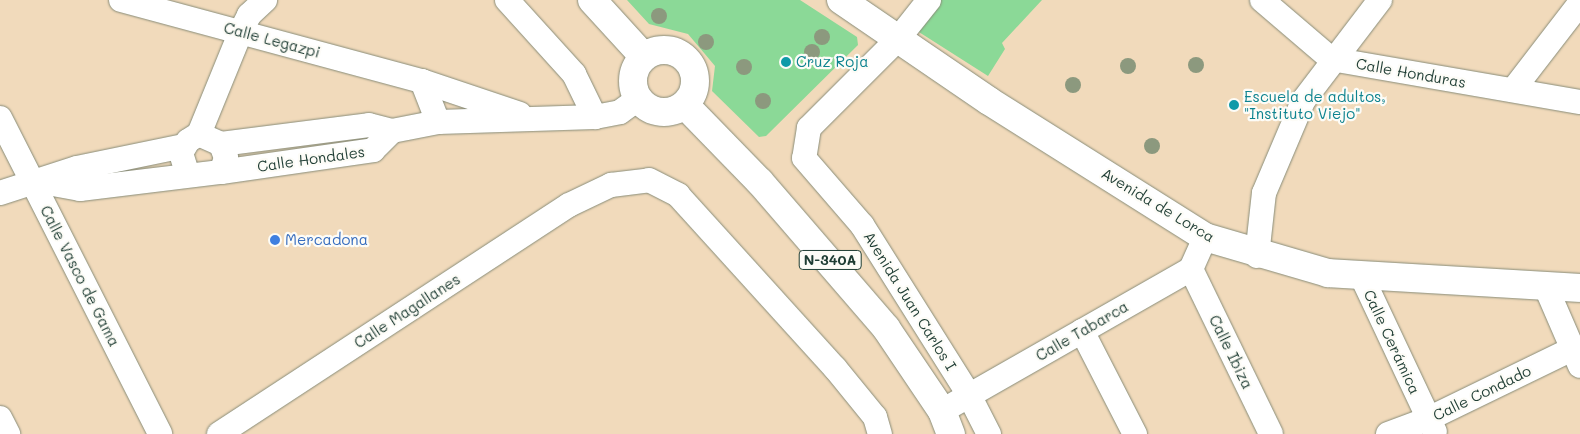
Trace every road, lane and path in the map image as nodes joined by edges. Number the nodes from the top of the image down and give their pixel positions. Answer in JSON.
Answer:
{"nodes":[{"id":1,"x":121,"y":0,"type":"edge"},
{"id":2,"x":265,"y":0,"type":"edge"},
{"id":3,"x":508,"y":0,"type":"edge"},
{"id":4,"x":592,"y":0,"type":"edge"},
{"id":5,"x":841,"y":0,"type":"edge"},
{"id":6,"x":929,"y":0,"type":"edge"},
{"id":7,"x":1262,"y":0,"type":"edge"},
{"id":8,"x":1380,"y":0,"type":"edge"},
{"id":9,"x":1580,"y":4,"type":"edge"},
{"id":10,"x":241,"y":31,"type":"junction"},
{"id":11,"x":898,"y":40,"type":"junction"},
{"id":12,"x":644,"y":57,"type":"junction"},
{"id":13,"x":1331,"y":59,"type":"junction"},
{"id":14,"x":422,"y":81,"type":"junction"},
{"id":15,"x":1513,"y":90,"type":"junction"},
{"id":16,"x":638,"y":99,"type":"junction"},
{"id":17,"x":1580,"y":102,"type":"edge"},
{"id":18,"x":685,"y":104,"type":"junction"},
{"id":19,"x":595,"y":117,"type":"junction"},
{"id":20,"x":0,"y":118,"type":"edge"},
{"id":21,"x":534,"y":119,"type":"junction"},
{"id":22,"x":438,"y":122,"type":"junction"},
{"id":23,"x":392,"y":131,"type":"junction"},
{"id":24,"x":191,"y":140,"type":"junction"},
{"id":25,"x":221,"y":144,"type":"junction"},
{"id":26,"x":221,"y":172,"type":"junction"},
{"id":27,"x":187,"y":174,"type":"junction"},
{"id":28,"x":31,"y":180,"type":"junction"},
{"id":29,"x":0,"y":193,"type":"edge"},
{"id":30,"x":1205,"y":237,"type":"junction"},
{"id":31,"x":1258,"y":256,"type":"junction"},
{"id":32,"x":1191,"y":269,"type":"junction"},
{"id":33,"x":1362,"y":277,"type":"junction"},
{"id":34,"x":1545,"y":285,"type":"junction"},
{"id":35,"x":1580,"y":288,"type":"edge"},
{"id":36,"x":1082,"y":331,"type":"junction"},
{"id":37,"x":1577,"y":357,"type":"edge"},
{"id":38,"x":970,"y":395,"type":"junction"},
{"id":39,"x":0,"y":418,"type":"edge"},
{"id":40,"x":947,"y":422,"type":"edge"},
{"id":41,"x":1432,"y":427,"type":"edge"},
{"id":42,"x":8,"y":434,"type":"edge"},
{"id":43,"x":160,"y":434,"type":"edge"},
{"id":44,"x":219,"y":434,"type":"edge"},
{"id":45,"x":880,"y":434,"type":"edge"},
{"id":46,"x":989,"y":434,"type":"edge"},
{"id":47,"x":1135,"y":434,"type":"edge"},
{"id":48,"x":1271,"y":434,"type":"edge"},
{"id":49,"x":1388,"y":434,"type":"edge"}],
"edges":[{"from":1,"to":10,"type":"street","name":"Calle Legazpi"},
{"from":2,"to":10,"type":"street"},
{"from":3,"to":19,"type":"street"},
{"from":4,"to":12,"type":"street"},
{"from":5,"to":11,"type":"street","name":"Avenida de Lorca"},
{"from":6,"to":11,"type":"street"},
{"from":7,"to":13,"type":"street"},
{"from":8,"to":13,"type":"street"},
{"from":9,"to":15,"type":"street"},
{"from":10,"to":14,"type":"street","name":"Calle Legazpi"},
{"from":10,"to":24,"type":"street"},
{"from":11,"to":30,"type":"street","name":"Avenida de Lorca"},
{"from":11,"to":38,"type":"street","name":"Avenida Juan Carlos I"},
{"from":12,"to":16,"type":"street"},
{"from":12,"to":18,"type":"street"},
{"from":13,"to":15,"type":"street","name":"Calle Honduras"},
{"from":13,"to":31,"type":"street"},
{"from":14,"to":21,"type":"street","name":"Calle Legazpi"},
{"from":14,"to":22,"type":"street"},
{"from":15,"to":17,"type":"street","name":"Calle Honduras"},
{"from":16,"to":18,"type":"street"},
{"from":16,"to":19,"type":"street","name":"Calle Legazpi"},
{"from":18,"to":40,"type":"street","number":"N-340A"},
{"from":19,"to":21,"type":"street","name":"Calle Legazpi"},
{"from":20,"to":28,"type":"street","name":"Calle Vasco de Gama"},
{"from":21,"to":22,"type":"street","name":"Calle Legazpi"},
{"from":22,"to":23,"type":"street","name":"Calle Hondales"},
{"from":23,"to":25,"type":"street","name":"Calle Hondales"},
{"from":23,"to":26,"type":"street","name":"Calle Hondales"},
{"from":24,"to":25,"type":"street"},
{"from":24,"to":27,"type":"street"},
{"from":24,"to":28,"type":"street"},
{"from":25,"to":26,"type":"street"},
{"from":26,"to":27,"type":"street","name":"Calle Hondales"},
{"from":27,"to":28,"type":"street","name":"Calle Hondales"},
{"from":28,"to":29,"type":"street"},
{"from":28,"to":43,"type":"street","name":"Calle Vasco de Gama"},
{"from":30,"to":31,"type":"street","name":"Avenida de Lorca"},
{"from":30,"to":32,"type":"street"},
{"from":31,"to":33,"type":"street","name":"Avenida de Lorca"},
{"from":32,"to":36,"type":"street","name":"Calle Tabarca"},
{"from":32,"to":48,"type":"street","name":"Calle Ibiza"},
{"from":33,"to":34,"type":"street","name":"Avenida de Lorca"},
{"from":33,"to":41,"type":"street","name":"Calle Cerámica"},
{"from":34,"to":35,"type":"street","name":"Avenida de Lorca"},
{"from":34,"to":37,"type":"street"},
{"from":36,"to":38,"type":"street","name":"Calle Tabarca"},
{"from":36,"to":47,"type":"street"},
{"from":37,"to":41,"type":"street","name":"Calle Condado"},
{"from":38,"to":40,"type":"street","name":"Calle Tabarca"},
{"from":38,"to":46,"type":"street","name":"Avenida Juan Carlos I"},
{"from":39,"to":42,"type":"street"},
{"from":41,"to":49,"type":"street","name":"Calle Condado"},
{"from":44,"to":45,"type":"street","name":"Calle Magallanes"}]}
